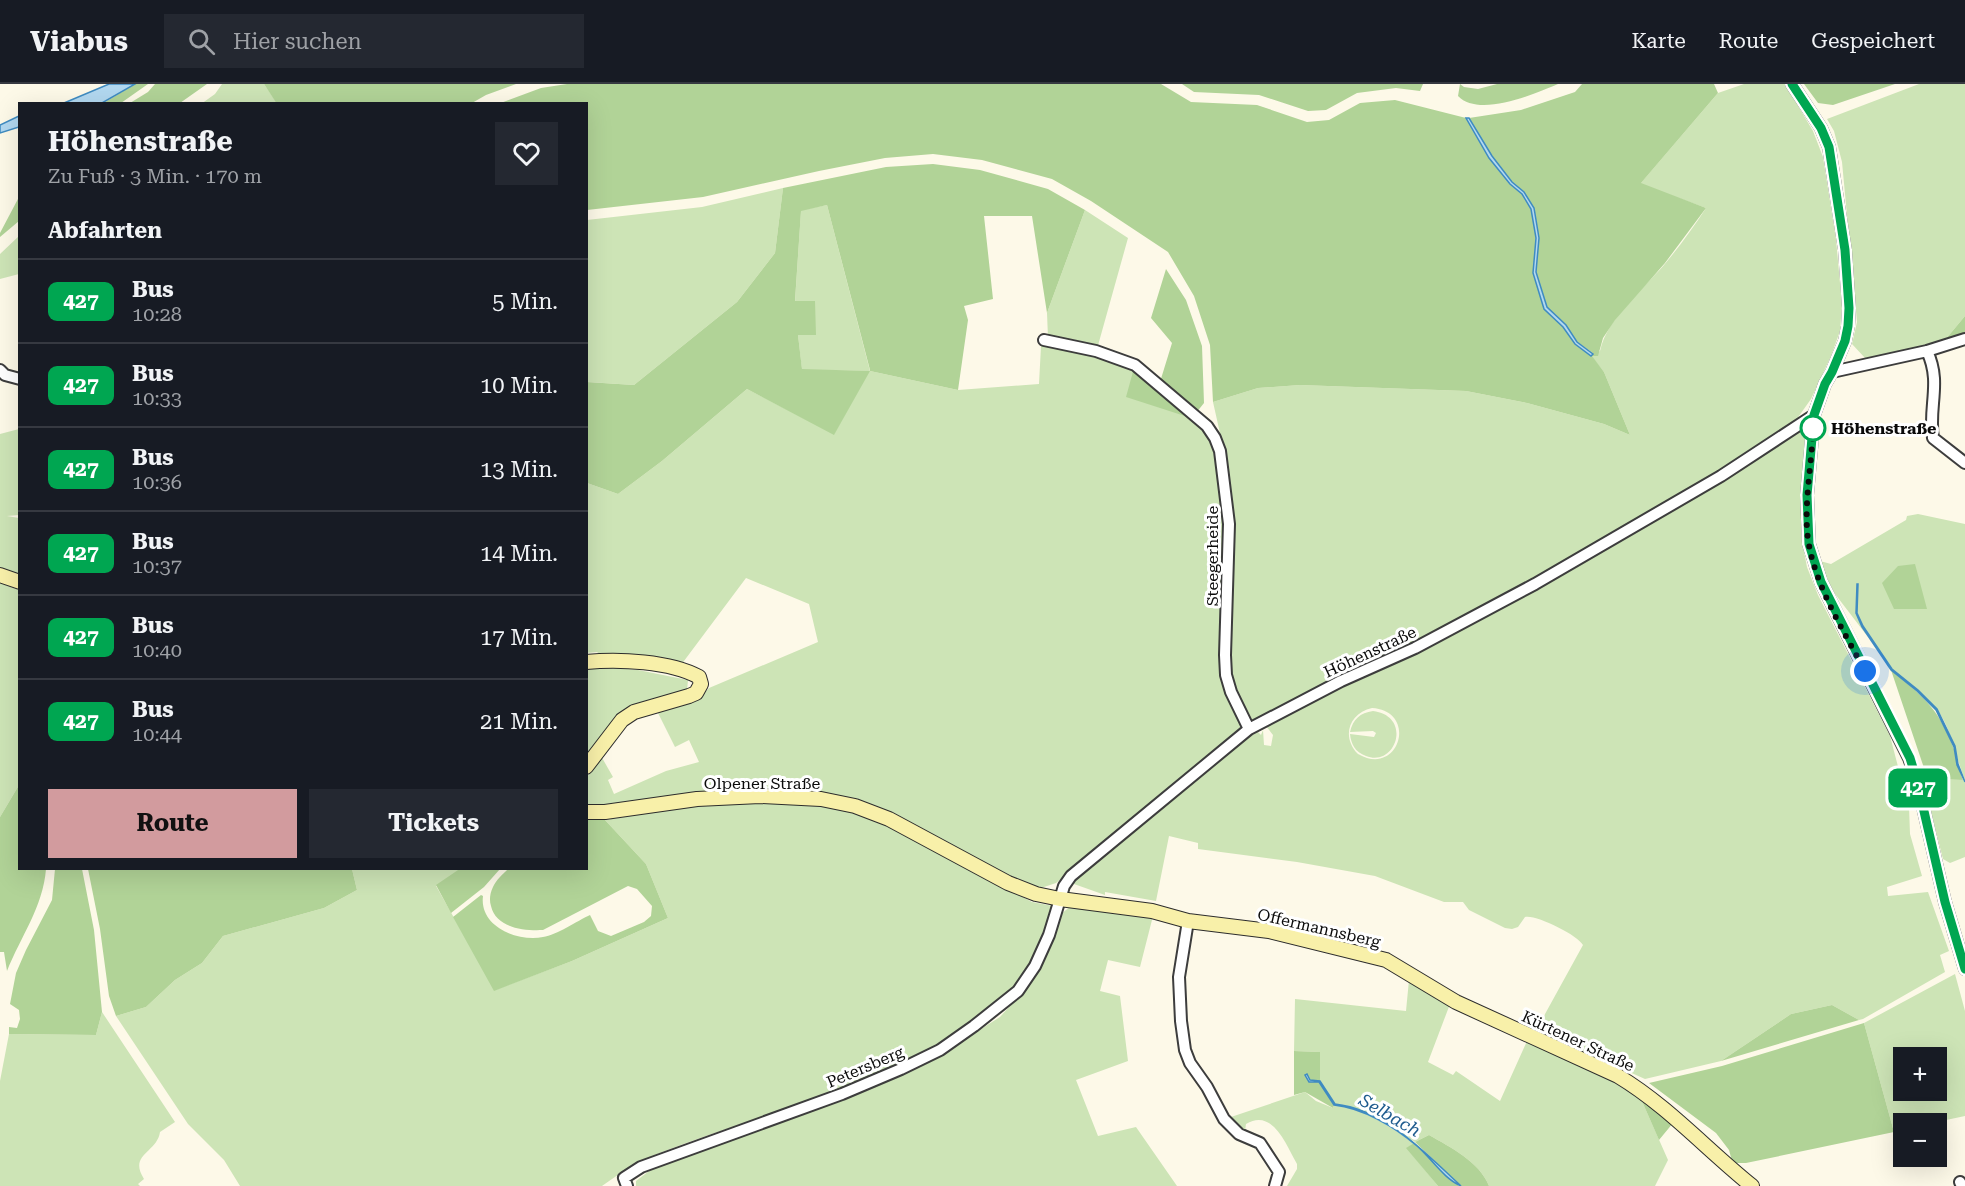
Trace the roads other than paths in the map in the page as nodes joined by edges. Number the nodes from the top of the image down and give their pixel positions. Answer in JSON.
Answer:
{"nodes":[{"id":1,"x":1792,"y":84,"type":"edge"},
{"id":2,"x":1965,"y":339,"type":"edge"},
{"id":3,"x":1044,"y":340,"type":"dead end"},
{"id":4,"x":1928,"y":351,"type":"junction"},
{"id":5,"x":0,"y":370,"type":"edge"},
{"id":6,"x":1832,"y":372,"type":"junction"},
{"id":7,"x":18,"y":378,"type":"edge"},
{"id":8,"x":1814,"y":415,"type":"junction"},
{"id":9,"x":1965,"y":463,"type":"edge"},
{"id":10,"x":0,"y":575,"type":"edge"},
{"id":11,"x":18,"y":581,"type":"edge"},
{"id":12,"x":588,"y":662,"type":"edge"},
{"id":13,"x":1250,"y":729,"type":"junction"},
{"id":14,"x":588,"y":764,"type":"edge"},
{"id":15,"x":588,"y":812,"type":"edge"},
{"id":16,"x":1060,"y":900,"type":"junction"},
{"id":17,"x":1188,"y":921,"type":"junction"},
{"id":18,"x":1965,"y":969,"type":"edge"},
{"id":19,"x":1498,"y":1023,"type":"joint"},
{"id":20,"x":627,"y":1186,"type":"edge"},
{"id":21,"x":1275,"y":1186,"type":"edge"},
{"id":22,"x":1752,"y":1186,"type":"edge"}],
"edges":[{"from":1,"to":6,"type":"street"},
{"from":2,"to":4,"type":"street"},
{"from":3,"to":13,"type":"street","name":"Steegerheide"},
{"from":4,"to":6,"type":"street"},
{"from":4,"to":9,"type":"street"},
{"from":5,"to":7,"type":"street"},
{"from":6,"to":8,"type":"street"},
{"from":8,"to":13,"type":"street","name":"Höhenstraße"},
{"from":8,"to":18,"type":"street"},
{"from":10,"to":11,"type":"street"},
{"from":12,"to":14,"type":"street"},
{"from":13,"to":16,"type":"street","name":"Höhenstraße"},
{"from":15,"to":16,"type":"street","name":"Olpener Straße"},
{"from":16,"to":17,"type":"street","name":"Offermannsberg"},
{"from":16,"to":20,"type":"street","name":"Petersberg"},
{"from":17,"to":19,"type":"street","name":"Offermannsberg"},
{"from":17,"to":21,"type":"street"},
{"from":19,"to":22,"type":"street","name":"Kürtener Straße"}]}
